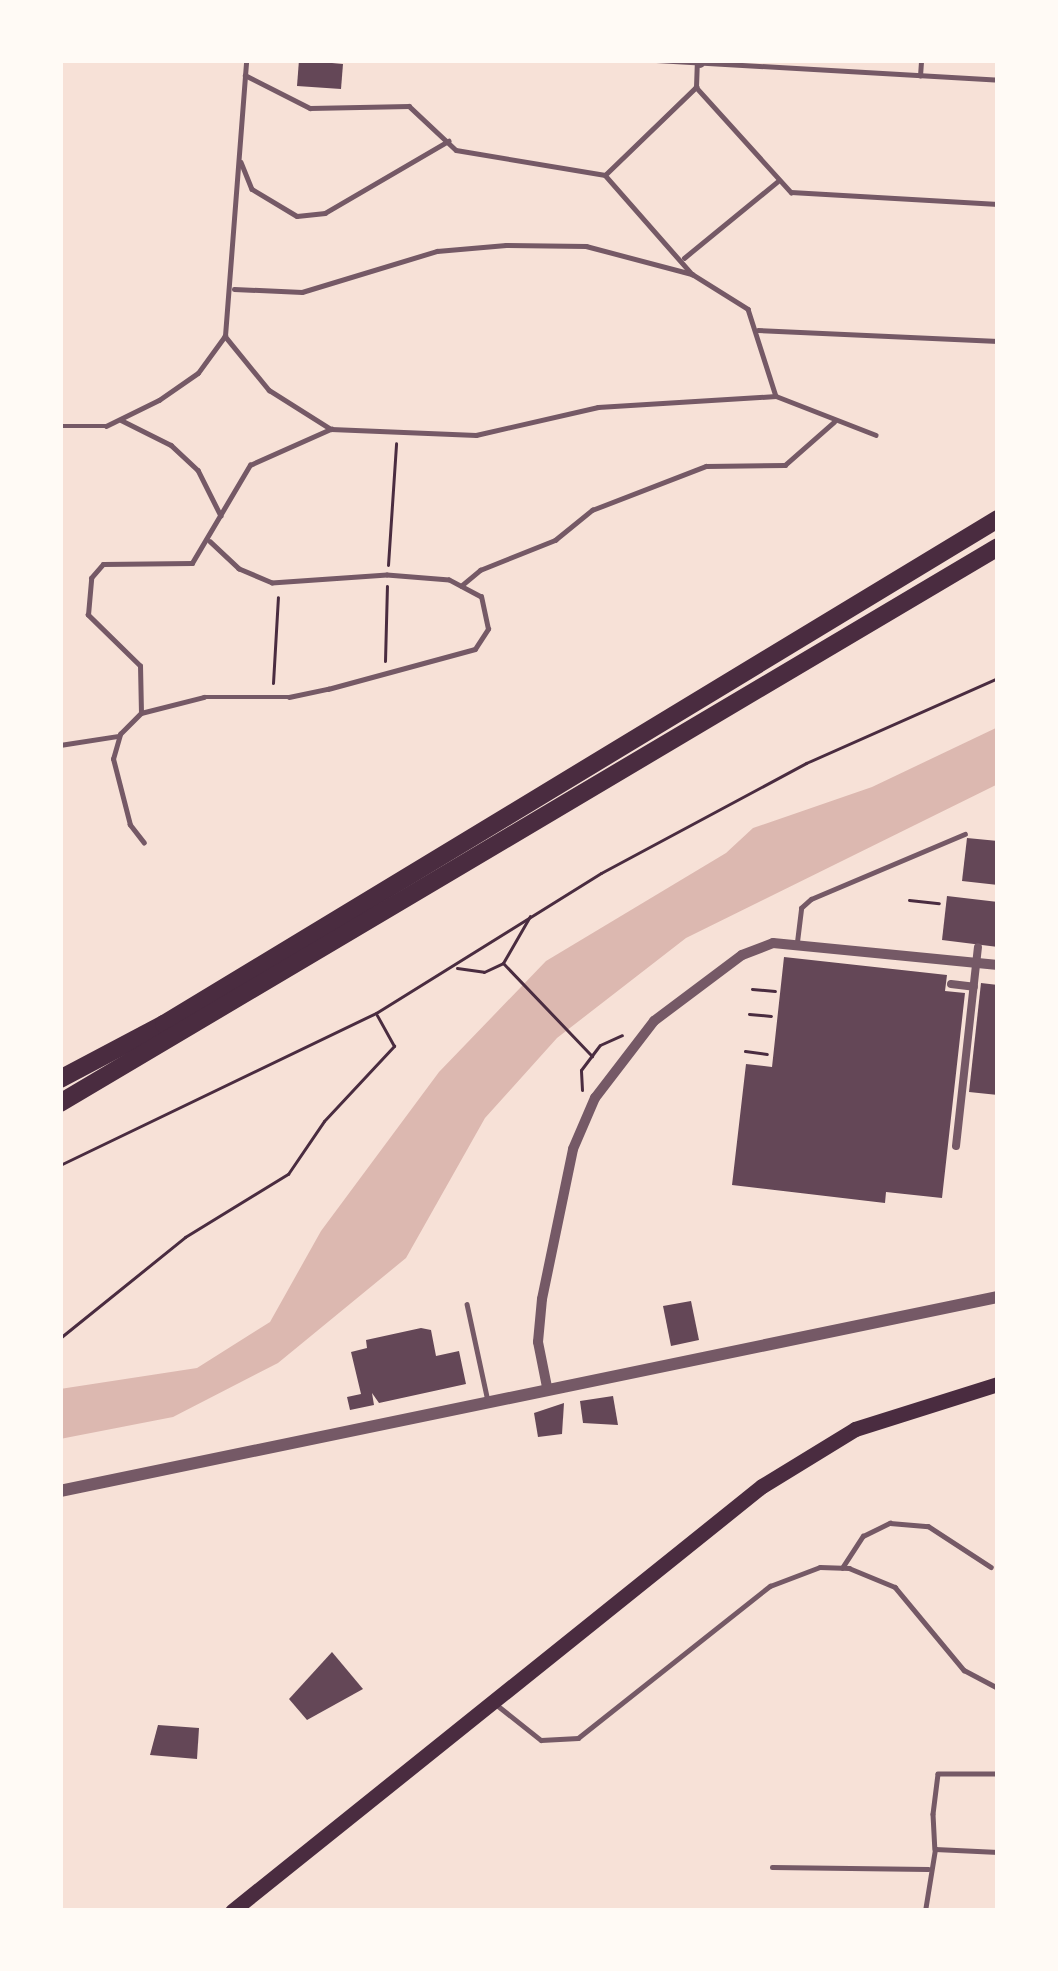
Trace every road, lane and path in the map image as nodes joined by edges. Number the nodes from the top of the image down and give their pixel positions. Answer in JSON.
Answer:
{"nodes":[{"id":1,"x":246,"y":60,"type":"edge"},
{"id":2,"x":656,"y":60,"type":"edge"},
{"id":3,"x":921,"y":60,"type":"edge"},
{"id":4,"x":60,"y":62,"type":"edge"},
{"id":5,"x":699,"y":62,"type":"edge"},
{"id":6,"x":245,"y":75,"type":"junction"},
{"id":7,"x":920,"y":76,"type":"junction"},
{"id":8,"x":998,"y":80,"type":"edge"},
{"id":9,"x":696,"y":87,"type":"junction"},
{"id":10,"x":448,"y":142,"type":"junction"},
{"id":11,"x":60,"y":150,"type":"edge"},
{"id":12,"x":239,"y":158,"type":"junction"},
{"id":13,"x":605,"y":175,"type":"junction"},
{"id":14,"x":777,"y":182,"type":"junction"},
{"id":15,"x":998,"y":204,"type":"edge"},
{"id":16,"x":684,"y":258,"type":"junction"},
{"id":17,"x":692,"y":274,"type":"junction"},
{"id":18,"x":234,"y":289,"type":"junction"},
{"id":19,"x":758,"y":330,"type":"junction"},
{"id":20,"x":225,"y":336,"type":"junction"},
{"id":21,"x":998,"y":341,"type":"edge"},
{"id":22,"x":776,"y":396,"type":"junction"},
{"id":23,"x":119,"y":420,"type":"junction"},
{"id":24,"x":834,"y":422,"type":"junction"},
{"id":25,"x":60,"y":426,"type":"edge"},
{"id":26,"x":331,"y":429,"type":"junction"},
{"id":27,"x":396,"y":433,"type":"junction"},
{"id":28,"x":876,"y":435,"type":"dead end"},
{"id":29,"x":221,"y":516,"type":"junction"},
{"id":30,"x":998,"y":519,"type":"edge"},
{"id":31,"x":210,"y":542,"type":"junction"},
{"id":32,"x":998,"y":547,"type":"edge"},
{"id":33,"x":387,"y":574,"type":"junction"},
{"id":34,"x":279,"y":583,"type":"junction"},
{"id":35,"x":461,"y":586,"type":"junction"},
{"id":36,"x":385,"y":668,"type":"junction"},
{"id":37,"x":998,"y":678,"type":"edge"},
{"id":38,"x":272,"y":697,"type":"junction"},
{"id":39,"x":141,"y":713,"type":"junction"},
{"id":40,"x":120,"y":734,"type":"junction"},
{"id":41,"x":60,"y":745,"type":"edge"},
{"id":42,"x":965,"y":833,"type":"dead end"},
{"id":43,"x":144,"y":843,"type":"dead end"},
{"id":44,"x":909,"y":900,"type":"dead end"},
{"id":45,"x":940,"y":903,"type":"dead end"},
{"id":46,"x":530,"y":915,"type":"junction"},
{"id":47,"x":797,"y":942,"type":"junction"},
{"id":48,"x":978,"y":947,"type":"dead end"},
{"id":49,"x":503,"y":963,"type":"junction"},
{"id":50,"x":976,"y":963,"type":"junction"},
{"id":51,"x":998,"y":965,"type":"edge"},
{"id":52,"x":457,"y":968,"type":"junction"},
{"id":53,"x":951,"y":984,"type":"dead end"},
{"id":54,"x":974,"y":987,"type":"junction"},
{"id":55,"x":752,"y":989,"type":"dead end"},
{"id":56,"x":775,"y":992,"type":"dead end"},
{"id":57,"x":376,"y":1013,"type":"junction"},
{"id":58,"x":749,"y":1013,"type":"dead end"},
{"id":59,"x":771,"y":1016,"type":"dead end"},
{"id":60,"x":622,"y":1035,"type":"dead end"},
{"id":61,"x":745,"y":1051,"type":"dead end"},
{"id":62,"x":767,"y":1054,"type":"dead end"},
{"id":63,"x":592,"y":1056,"type":"junction"},
{"id":64,"x":60,"y":1079,"type":"edge"},
{"id":65,"x":582,"y":1092,"type":"dead end"},
{"id":66,"x":60,"y":1103,"type":"edge"},
{"id":67,"x":956,"y":1146,"type":"dead end"},
{"id":68,"x":60,"y":1165,"type":"edge"},
{"id":69,"x":998,"y":1298,"type":"edge"},
{"id":70,"x":467,"y":1304,"type":"dead end"},
{"id":71,"x":60,"y":1338,"type":"edge"},
{"id":72,"x":998,"y":1384,"type":"edge"},
{"id":73,"x":547,"y":1388,"type":"junction"},
{"id":74,"x":488,"y":1401,"type":"junction"},
{"id":75,"x":60,"y":1491,"type":"edge"},
{"id":76,"x":842,"y":1568,"type":"junction"},
{"id":77,"x":991,"y":1568,"type":"dead end"},
{"id":78,"x":998,"y":1688,"type":"edge"},
{"id":79,"x":493,"y":1701,"type":"junction"},
{"id":80,"x":998,"y":1774,"type":"edge"},
{"id":81,"x":935,"y":1849,"type":"junction"},
{"id":82,"x":998,"y":1852,"type":"edge"},
{"id":83,"x":772,"y":1867,"type":"dead end"},
{"id":84,"x":928,"y":1869,"type":"junction"},
{"id":85,"x":232,"y":1911,"type":"edge"},
{"id":86,"x":925,"y":1911,"type":"edge"}],
"edges":[{"from":1,"to":6,"type":"lane"},
{"from":2,"to":5,"type":"lane"},
{"from":3,"to":7,"type":"lane"},
{"from":4,"to":11,"type":"lane"},
{"from":5,"to":7,"type":"lane"},
{"from":5,"to":9,"type":"lane"},
{"from":6,"to":10,"type":"lane"},
{"from":6,"to":12,"type":"lane"},
{"from":7,"to":8,"type":"lane"},
{"from":9,"to":13,"type":"lane"},
{"from":9,"to":14,"type":"lane"},
{"from":10,"to":12,"type":"lane"},
{"from":10,"to":13,"type":"lane"},
{"from":12,"to":18,"type":"lane"},
{"from":13,"to":16,"type":"lane"},
{"from":14,"to":15,"type":"lane"},
{"from":14,"to":16,"type":"lane"},
{"from":16,"to":17,"type":"lane"},
{"from":17,"to":18,"type":"lane"},
{"from":17,"to":19,"type":"lane"},
{"from":18,"to":20,"type":"lane"},
{"from":19,"to":21,"type":"lane"},
{"from":19,"to":22,"type":"lane"},
{"from":20,"to":23,"type":"lane"},
{"from":20,"to":26,"type":"lane"},
{"from":22,"to":24,"type":"lane"},
{"from":22,"to":27,"type":"lane"},
{"from":23,"to":25,"type":"lane"},
{"from":23,"to":29,"type":"lane"},
{"from":24,"to":28,"type":"lane"},
{"from":24,"to":35,"type":"lane"},
{"from":26,"to":27,"type":"lane"},
{"from":26,"to":29,"type":"lane"},
{"from":27,"to":33,"type":"path"},
{"from":29,"to":31,"type":"lane"},
{"from":30,"to":64,"type":"highway"},
{"from":31,"to":34,"type":"lane"},
{"from":31,"to":39,"type":"lane"},
{"from":32,"to":66,"type":"highway"},
{"from":33,"to":34,"type":"lane"},
{"from":33,"to":35,"type":"lane"},
{"from":33,"to":36,"type":"path"},
{"from":34,"to":38,"type":"path"},
{"from":35,"to":36,"type":"lane"},
{"from":36,"to":38,"type":"lane"},
{"from":37,"to":46,"type":"path"},
{"from":38,"to":39,"type":"lane"},
{"from":39,"to":40,"type":"lane"},
{"from":40,"to":41,"type":"lane"},
{"from":40,"to":43,"type":"lane"},
{"from":42,"to":47,"type":"lane"},
{"from":44,"to":45,"type":"path"},
{"from":46,"to":49,"type":"path"},
{"from":46,"to":52,"type":"path"},
{"from":47,"to":50,"type":"street"},
{"from":47,"to":73,"type":"street"},
{"from":48,"to":50,"type":"street"},
{"from":49,"to":52,"type":"path"},
{"from":49,"to":63,"type":"path"},
{"from":50,"to":51,"type":"street"},
{"from":50,"to":54,"type":"street"},
{"from":52,"to":57,"type":"path"},
{"from":53,"to":54,"type":"street"},
{"from":54,"to":67,"type":"street"},
{"from":55,"to":56,"type":"path"},
{"from":57,"to":68,"type":"path"},
{"from":57,"to":71,"type":"path"},
{"from":58,"to":59,"type":"path"},
{"from":60,"to":63,"type":"path"},
{"from":61,"to":62,"type":"path"},
{"from":63,"to":65,"type":"path"},
{"from":69,"to":73,"type":"street"},
{"from":70,"to":74,"type":"lane"},
{"from":72,"to":79,"type":"main road"},
{"from":73,"to":74,"type":"street"},
{"from":74,"to":75,"type":"street"},
{"from":76,"to":77,"type":"lane"},
{"from":76,"to":78,"type":"lane"},
{"from":76,"to":79,"type":"lane"},
{"from":79,"to":85,"type":"main road"},
{"from":80,"to":81,"type":"lane"},
{"from":81,"to":82,"type":"lane"},
{"from":81,"to":84,"type":"lane"},
{"from":83,"to":84,"type":"lane"},
{"from":84,"to":86,"type":"lane"}]}
